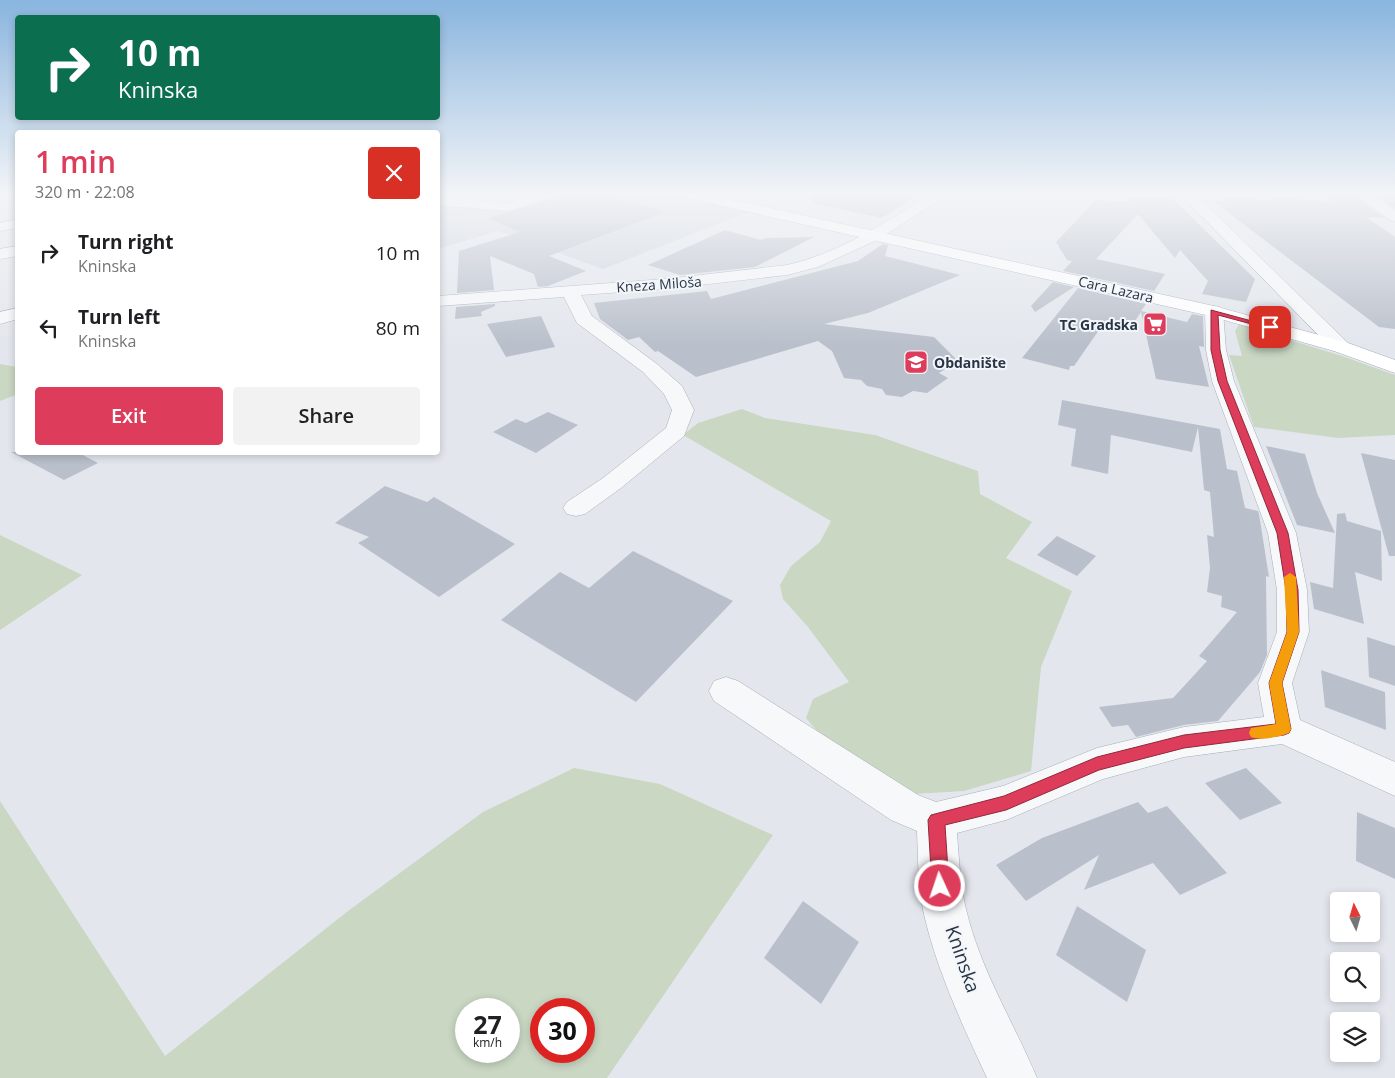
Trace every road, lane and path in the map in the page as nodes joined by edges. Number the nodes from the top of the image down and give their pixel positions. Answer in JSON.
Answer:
{"nodes":[{"id":1,"x":857,"y":244,"type":"edge"},
{"id":2,"x":911,"y":244,"type":"edge"},
{"id":3,"x":1237,"y":244,"type":"edge"},
{"id":4,"x":15,"y":252,"type":"edge"},
{"id":5,"x":0,"y":254,"type":"edge"},
{"id":6,"x":570,"y":290,"type":"junction"},
{"id":7,"x":440,"y":300,"type":"edge"},
{"id":8,"x":1214,"y":312,"type":"junction"},
{"id":9,"x":15,"y":314,"type":"edge"},
{"id":10,"x":0,"y":318,"type":"edge"},
{"id":11,"x":1340,"y":347,"type":"junction"},
{"id":12,"x":1395,"y":367,"type":"edge"},
{"id":13,"x":576,"y":508,"type":"dead end"},
{"id":14,"x":726,"y":691,"type":"dead end"},
{"id":15,"x":1284,"y":729,"type":"junction"},
{"id":16,"x":1395,"y":779,"type":"edge"},
{"id":17,"x":936,"y":820,"type":"junction"},
{"id":18,"x":1012,"y":1078,"type":"edge"}],
"edges":[{"from":1,"to":6,"type":"street","name":"Kneza Miloša"},
{"from":2,"to":8,"type":"main road","name":"Cara Lazara"},
{"from":3,"to":11,"type":"street"},
{"from":4,"to":5,"type":"street"},
{"from":6,"to":7,"type":"street","name":"Kneza Miloša"},
{"from":6,"to":13,"type":"street"},
{"from":8,"to":11,"type":"main road","name":"Cara Lazara"},
{"from":8,"to":15,"type":"street"},
{"from":9,"to":10,"type":"street"},
{"from":11,"to":12,"type":"main road","name":"Cara Lazara"},
{"from":14,"to":17,"type":"street"},
{"from":15,"to":16,"type":"street"},
{"from":15,"to":17,"type":"street"},
{"from":17,"to":18,"type":"street","name":"Kninska"}]}
